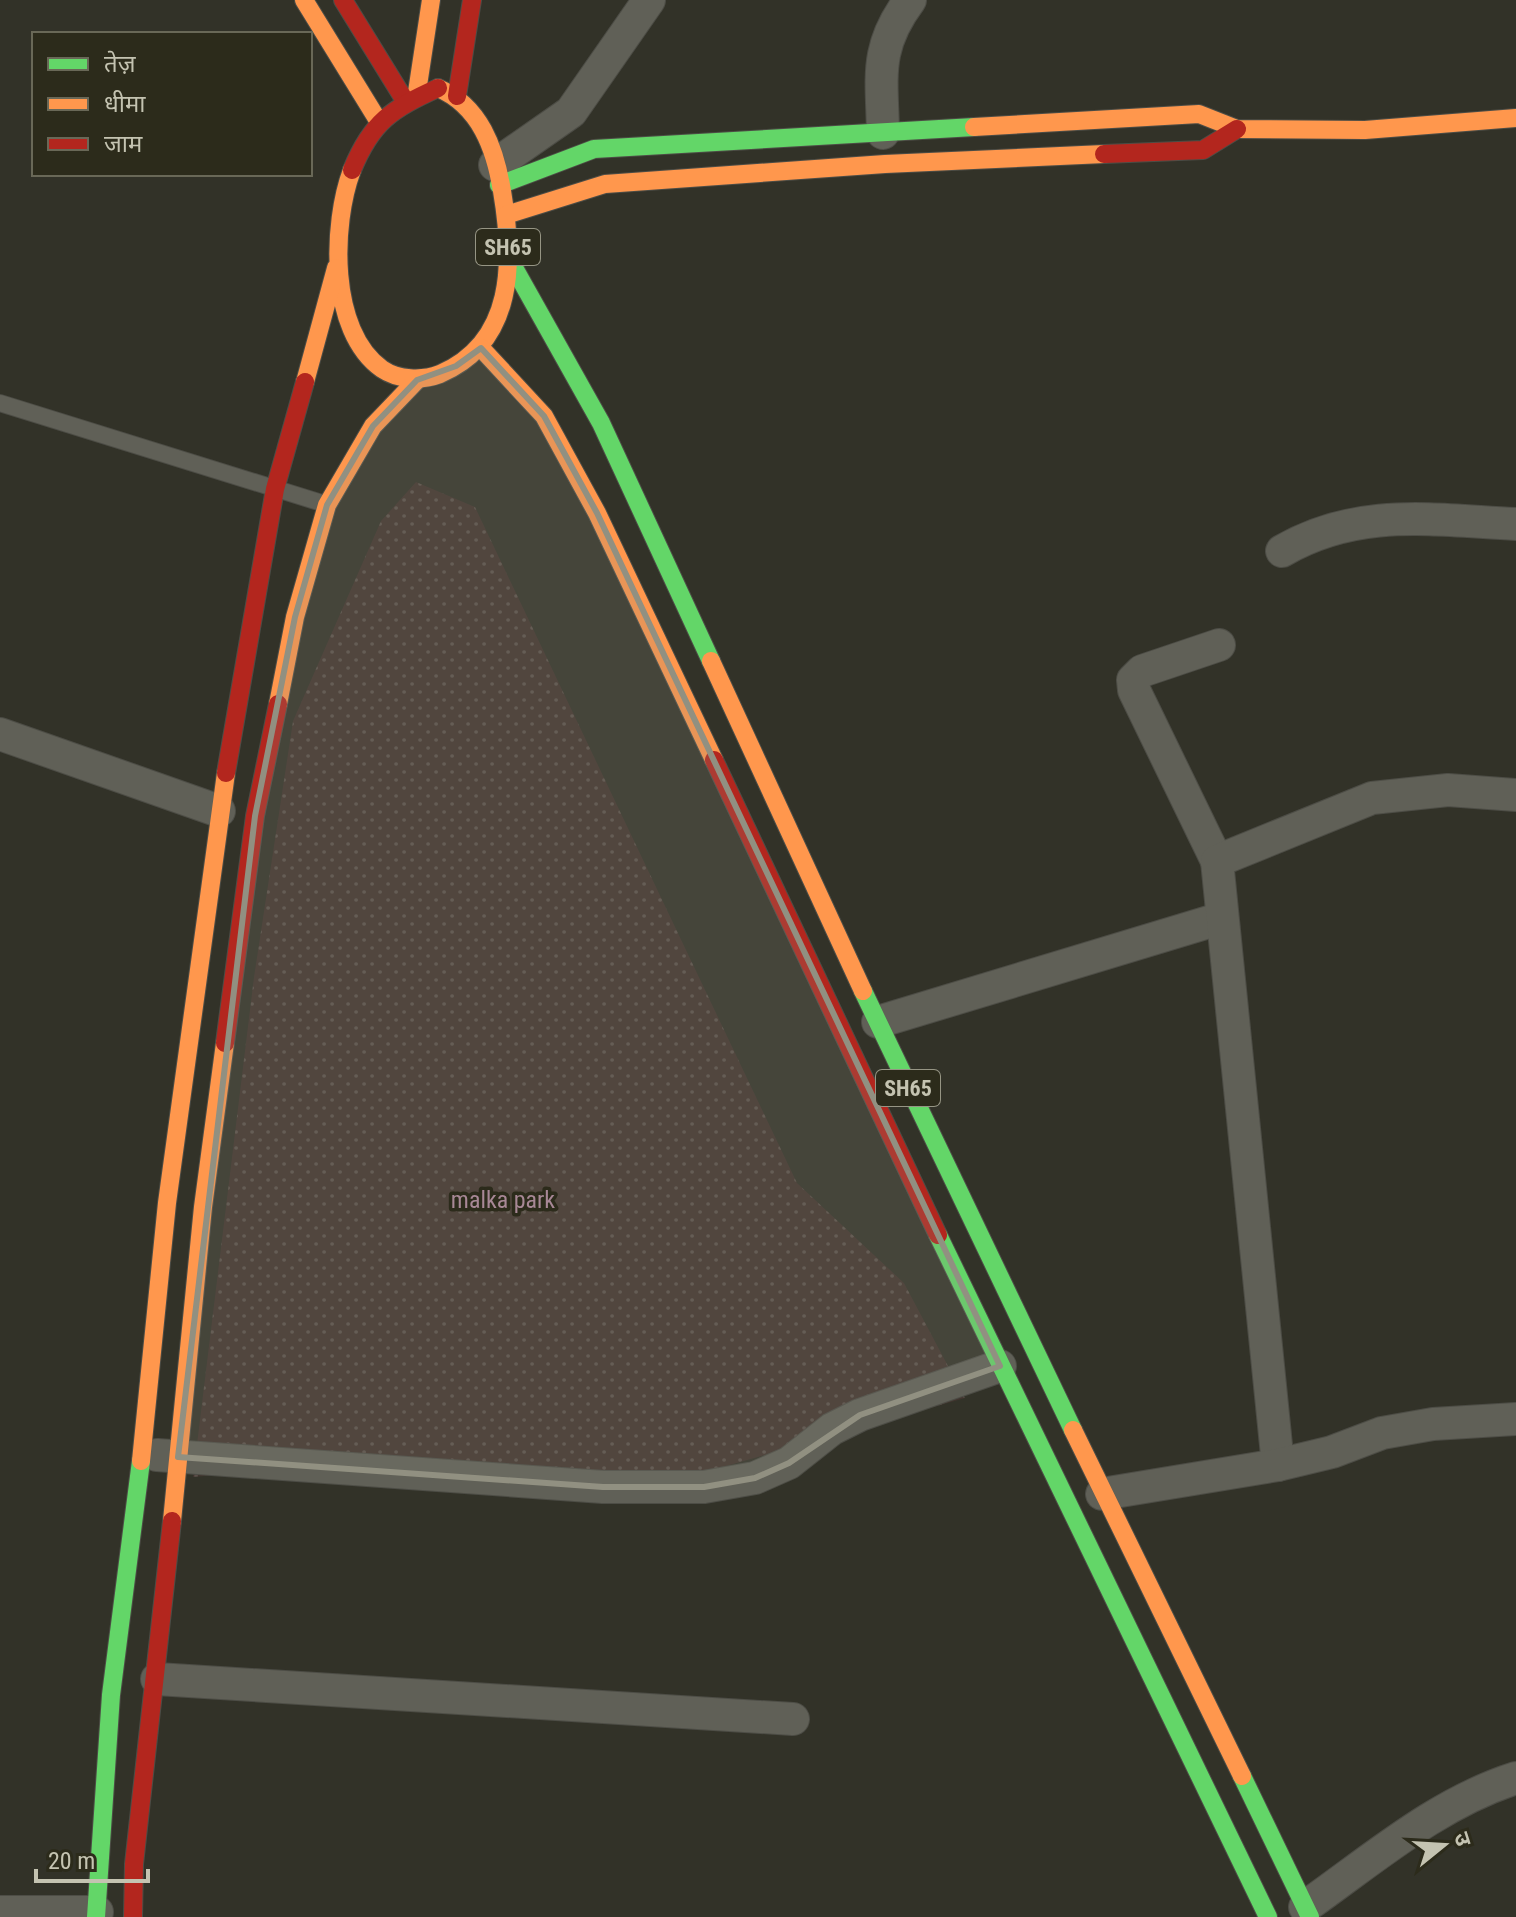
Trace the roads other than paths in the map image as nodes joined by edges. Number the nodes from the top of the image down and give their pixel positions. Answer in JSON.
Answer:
{"nodes":[{"id":1,"x":304,"y":0,"type":"edge"},
{"id":2,"x":343,"y":0,"type":"edge"},
{"id":3,"x":431,"y":0,"type":"edge"},
{"id":4,"x":472,"y":0,"type":"edge"},
{"id":5,"x":649,"y":0,"type":"edge"},
{"id":6,"x":910,"y":0,"type":"edge"},
{"id":7,"x":411,"y":95,"type":"junction"},
{"id":8,"x":457,"y":96,"type":"junction"},
{"id":9,"x":1516,"y":118,"type":"edge"},
{"id":10,"x":379,"y":122,"type":"junction"},
{"id":11,"x":1237,"y":129,"type":"junction"},
{"id":12,"x":883,"y":133,"type":"junction"},
{"id":13,"x":497,"y":175,"type":"junction"},
{"id":14,"x":506,"y":215,"type":"junction"},
{"id":15,"x":509,"y":259,"type":"junction"},
{"id":16,"x":336,"y":268,"type":"junction"},
{"id":17,"x":481,"y":348,"type":"junction"},
{"id":18,"x":417,"y":380,"type":"junction"},
{"id":19,"x":0,"y":403,"type":"edge"},
{"id":20,"x":275,"y":489,"type":"junction"},
{"id":21,"x":327,"y":505,"type":"junction"},
{"id":22,"x":1516,"y":524,"type":"edge"},
{"id":23,"x":1282,"y":551,"type":"dead end"},
{"id":24,"x":1219,"y":645,"type":"dead end"},
{"id":25,"x":0,"y":734,"type":"edge"},
{"id":26,"x":1516,"y":795,"type":"edge"},
{"id":27,"x":219,"y":811,"type":"junction"},
{"id":28,"x":1217,"y":861,"type":"junction"},
{"id":29,"x":1222,"y":918,"type":"junction"},
{"id":30,"x":878,"y":1022,"type":"junction"},
{"id":31,"x":1000,"y":1366,"type":"junction"},
{"id":32,"x":1516,"y":1419,"type":"edge"},
{"id":33,"x":142,"y":1454,"type":"junction"},
{"id":34,"x":178,"y":1457,"type":"junction"},
{"id":35,"x":1278,"y":1465,"type":"junction"},
{"id":36,"x":1102,"y":1494,"type":"junction"},
{"id":37,"x":157,"y":1679,"type":"junction"},
{"id":38,"x":793,"y":1719,"type":"dead end"},
{"id":39,"x":1516,"y":1778,"type":"edge"},
{"id":40,"x":0,"y":1912,"type":"edge"},
{"id":41,"x":1308,"y":1912,"type":"edge"},
{"id":42,"x":96,"y":1915,"type":"edge"},
{"id":43,"x":133,"y":1917,"type":"edge"},
{"id":44,"x":1268,"y":1917,"type":"edge"}],
"edges":[{"from":1,"to":10,"type":"street"},
{"from":2,"to":7,"type":"street"},
{"from":3,"to":7,"type":"street"},
{"from":4,"to":8,"type":"street"},
{"from":5,"to":13,"type":"street"},
{"from":6,"to":12,"type":"street"},
{"from":7,"to":8,"type":"street"},
{"from":7,"to":10,"type":"street"},
{"from":8,"to":13,"type":"street","number":"SH65"},
{"from":9,"to":11,"type":"street"},
{"from":10,"to":16,"type":"street"},
{"from":11,"to":12,"type":"street"},
{"from":11,"to":14,"type":"street"},
{"from":12,"to":13,"type":"street"},
{"from":13,"to":14,"type":"street","number":"SH65"},
{"from":14,"to":15,"type":"street","number":"SH65"},
{"from":15,"to":17,"type":"street","number":"SH65"},
{"from":15,"to":30,"type":"street","number":"SH65"},
{"from":16,"to":18,"type":"street"},
{"from":16,"to":20,"type":"street"},
{"from":17,"to":18,"type":"street","number":"SH65"},
{"from":17,"to":31,"type":"street","number":"SH65"},
{"from":18,"to":21,"type":"street"},
{"from":19,"to":20,"type":"lane"},
{"from":20,"to":21,"type":"lane"},
{"from":20,"to":27,"type":"street"},
{"from":21,"to":34,"type":"street"},
{"from":22,"to":23,"type":"street"},
{"from":24,"to":28,"type":"street"},
{"from":25,"to":27,"type":"street"},
{"from":26,"to":28,"type":"street"},
{"from":27,"to":33,"type":"street"},
{"from":28,"to":29,"type":"street"},
{"from":29,"to":30,"type":"street"},
{"from":29,"to":35,"type":"street"},
{"from":30,"to":36,"type":"street","number":"SH65"},
{"from":31,"to":34,"type":"street"},
{"from":31,"to":44,"type":"street","number":"SH65"},
{"from":32,"to":35,"type":"street"},
{"from":33,"to":34,"type":"street"},
{"from":33,"to":42,"type":"street"},
{"from":34,"to":37,"type":"street"},
{"from":35,"to":36,"type":"street"},
{"from":36,"to":41,"type":"street","number":"SH65"},
{"from":37,"to":38,"type":"street"},
{"from":37,"to":43,"type":"street"},
{"from":39,"to":41,"type":"street"},
{"from":40,"to":42,"type":"street"}]}
